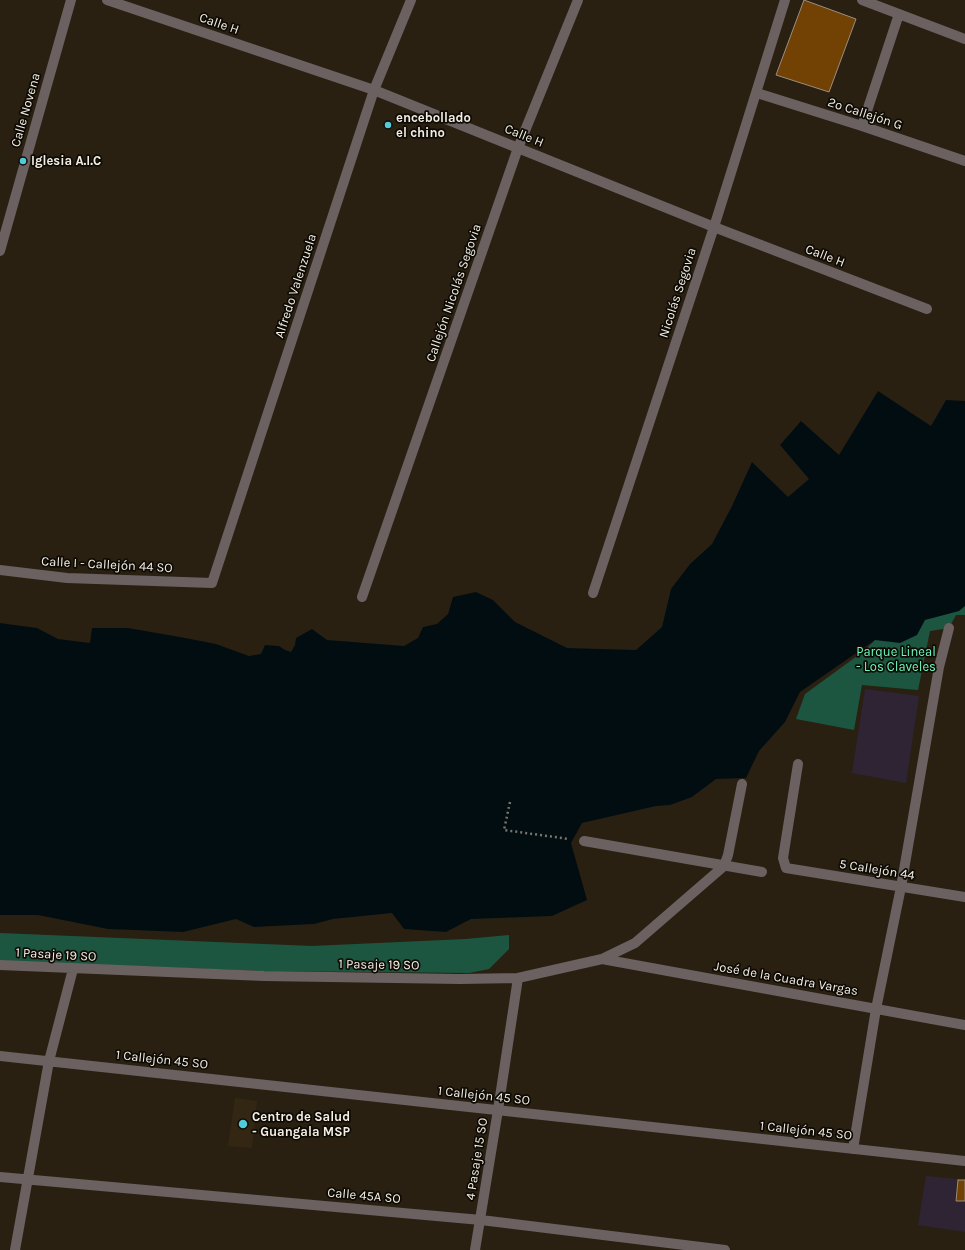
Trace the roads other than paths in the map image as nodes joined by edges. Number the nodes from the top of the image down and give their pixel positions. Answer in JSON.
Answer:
{"nodes":[{"id":1,"x":71,"y":0,"type":"edge"},
{"id":2,"x":107,"y":0,"type":"edge"},
{"id":3,"x":410,"y":0,"type":"edge"},
{"id":4,"x":578,"y":0,"type":"edge"},
{"id":5,"x":785,"y":0,"type":"edge"},
{"id":6,"x":862,"y":0,"type":"edge"},
{"id":7,"x":899,"y":14,"type":"junction"},
{"id":8,"x":965,"y":39,"type":"edge"},
{"id":9,"x":374,"y":90,"type":"junction"},
{"id":10,"x":757,"y":93,"type":"junction"},
{"id":11,"x":862,"y":126,"type":"junction"},
{"id":12,"x":518,"y":148,"type":"junction"},
{"id":13,"x":965,"y":161,"type":"edge"},
{"id":14,"x":714,"y":227,"type":"junction"},
{"id":15,"x":0,"y":251,"type":"edge"},
{"id":16,"x":927,"y":309,"type":"dead end"},
{"id":17,"x":0,"y":570,"type":"edge"},
{"id":18,"x":212,"y":583,"type":"joint"},
{"id":19,"x":593,"y":593,"type":"dead end"},
{"id":20,"x":362,"y":597,"type":"dead end"},
{"id":21,"x":949,"y":628,"type":"dead end"},
{"id":22,"x":798,"y":764,"type":"dead end"},
{"id":23,"x":742,"y":784,"type":"dead end"},
{"id":24,"x":584,"y":841,"type":"road end"},
{"id":25,"x":724,"y":866,"type":"junction"},
{"id":26,"x":762,"y":872,"type":"dead end"},
{"id":27,"x":901,"y":887,"type":"junction"},
{"id":28,"x":965,"y":897,"type":"edge"},
{"id":29,"x":602,"y":959,"type":"junction"},
{"id":30,"x":0,"y":965,"type":"edge"},
{"id":31,"x":73,"y":969,"type":"junction"},
{"id":32,"x":518,"y":978,"type":"junction"},
{"id":33,"x":876,"y":1009,"type":"junction"},
{"id":34,"x":965,"y":1025,"type":"edge"},
{"id":35,"x":0,"y":1056,"type":"edge"},
{"id":36,"x":49,"y":1061,"type":"junction"},
{"id":37,"x":498,"y":1110,"type":"junction"},
{"id":38,"x":853,"y":1150,"type":"junction"},
{"id":39,"x":965,"y":1161,"type":"edge"},
{"id":40,"x":0,"y":1177,"type":"edge"},
{"id":41,"x":27,"y":1180,"type":"junction"},
{"id":42,"x":480,"y":1220,"type":"junction"},
{"id":43,"x":15,"y":1250,"type":"edge"},
{"id":44,"x":475,"y":1250,"type":"edge"},
{"id":45,"x":725,"y":1250,"type":"edge"}],
"edges":[{"from":1,"to":15,"type":"street","name":"Calle Novena"},
{"from":2,"to":9,"type":"street","name":"Calle H"},
{"from":3,"to":9,"type":"street","name":"Alfredo Valenzuela"},
{"from":4,"to":12,"type":"street","name":"Callejón Nicolás Segovia"},
{"from":5,"to":10,"type":"street","name":"Nicolás Segovia"},
{"from":6,"to":7,"type":"street"},
{"from":7,"to":8,"type":"street"},
{"from":7,"to":11,"type":"street"},
{"from":9,"to":12,"type":"street","name":"Calle H"},
{"from":9,"to":18,"type":"street","name":"Alfredo Valenzuela"},
{"from":10,"to":11,"type":"street","name":"2º Callejón G"},
{"from":10,"to":14,"type":"street","name":"Nicolás Segovia"},
{"from":11,"to":13,"type":"street","name":"2º Callejón G"},
{"from":12,"to":14,"type":"street","name":"Calle H"},
{"from":12,"to":20,"type":"street","name":"Callejón Nicolás Segovia"},
{"from":14,"to":16,"type":"street","name":"Calle H"},
{"from":14,"to":19,"type":"street","name":"Nicolás Segovia"},
{"from":17,"to":18,"type":"street","name":"Calle I - Callejón 44 SO"},
{"from":21,"to":27,"type":"street"},
{"from":22,"to":27,"type":"street","name":"5 Callejón 44"},
{"from":23,"to":25,"type":"street"},
{"from":24,"to":25,"type":"street"},
{"from":25,"to":26,"type":"street"},
{"from":25,"to":29,"type":"street","name":"1 Pasaje 19 SO"},
{"from":27,"to":28,"type":"street","name":"5 Callejón 44"},
{"from":27,"to":33,"type":"street"},
{"from":29,"to":32,"type":"street","name":"1 Pasaje 19 SO"},
{"from":29,"to":33,"type":"street","name":"José de la Cuadra Vargas"},
{"from":30,"to":31,"type":"street","name":"1 Pasaje 19 SO"},
{"from":31,"to":32,"type":"street","name":"1 Pasaje 19 SO"},
{"from":31,"to":36,"type":"street"},
{"from":32,"to":37,"type":"street","name":"4 Pasaje 15 SO"},
{"from":33,"to":34,"type":"street","name":"José de la Cuadra Vargas"},
{"from":33,"to":38,"type":"street"},
{"from":35,"to":36,"type":"street","name":"1 Callejón 45 SO"},
{"from":36,"to":37,"type":"street","name":"1 Callejón 45 SO"},
{"from":36,"to":41,"type":"street"},
{"from":37,"to":38,"type":"street","name":"1 Callejón 45 SO"},
{"from":37,"to":42,"type":"street","name":"4 Pasaje 15 SO"},
{"from":38,"to":39,"type":"street","name":"1 Callejón 45 SO"},
{"from":40,"to":41,"type":"street","name":"Calle 45A SO"},
{"from":41,"to":42,"type":"street","name":"Calle 45A SO"},
{"from":41,"to":43,"type":"street"},
{"from":42,"to":44,"type":"street","name":"4 Pasaje 15 SO"},
{"from":42,"to":45,"type":"street","name":"Calle 45A SO"}]}
